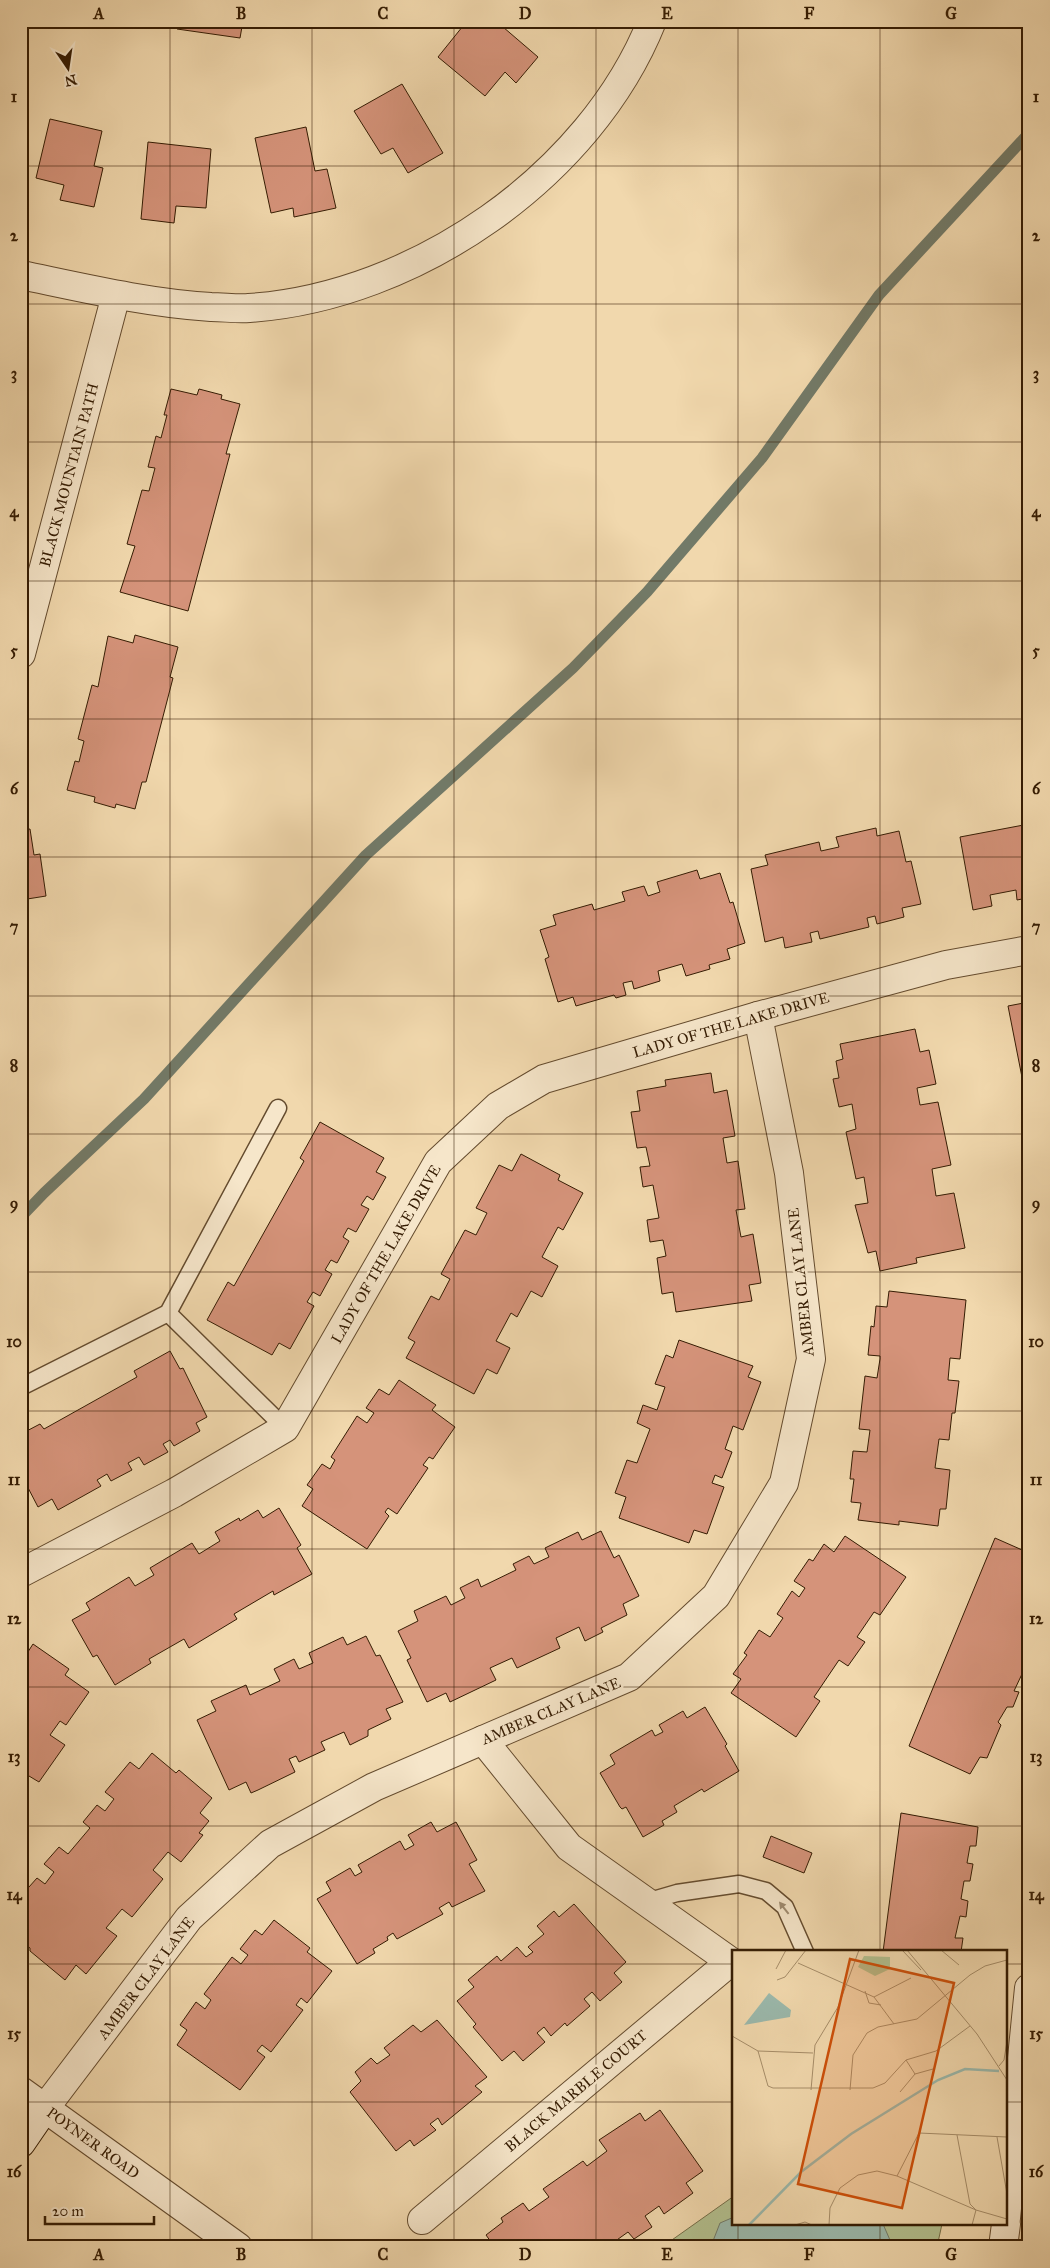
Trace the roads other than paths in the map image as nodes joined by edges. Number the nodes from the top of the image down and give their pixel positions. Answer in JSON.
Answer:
{"nodes":[{"id":1,"x":652,"y":21,"type":"edge"},
{"id":2,"x":21,"y":275,"type":"edge"},
{"id":3,"x":116,"y":295,"type":"junction"},
{"id":4,"x":21,"y":654,"type":"edge"},
{"id":5,"x":1029,"y":950,"type":"edge"},
{"id":6,"x":758,"y":1016,"type":"junction"},
{"id":7,"x":278,"y":1108,"type":"dead end"},
{"id":8,"x":168,"y":1313,"type":"junction"},
{"id":9,"x":21,"y":1387,"type":"edge"},
{"id":10,"x":285,"y":1428,"type":"junction"},
{"id":11,"x":21,"y":1572,"type":"edge"},
{"id":12,"x":483,"y":1740,"type":"junction"},
{"id":13,"x":646,"y":1902,"type":"junction"},
{"id":14,"x":804,"y":1950,"type":"edge"},
{"id":15,"x":732,"y":1963,"type":"edge"},
{"id":16,"x":1029,"y":1988,"type":"edge"},
{"id":17,"x":1020,"y":2032,"type":"edge"},
{"id":18,"x":21,"y":2091,"type":"edge"},
{"id":19,"x":45,"y":2108,"type":"junction"},
{"id":20,"x":21,"y":2143,"type":"edge"},
{"id":21,"x":1008,"y":2191,"type":"edge"},
{"id":22,"x":422,"y":2220,"type":"dead end"},
{"id":23,"x":1006,"y":2226,"type":"edge"},
{"id":24,"x":238,"y":2247,"type":"edge"},
{"id":25,"x":1003,"y":2247,"type":"edge"}],
"edges":[{"from":1,"to":3,"type":"street"},
{"from":2,"to":3,"type":"street"},
{"from":3,"to":4,"type":"street","name":"BLACK MOUNTAIN PATH"},
{"from":5,"to":6,"type":"street","name":"LADY OF THE LAKE DRIVE"},
{"from":6,"to":10,"type":"street","name":"LADY OF THE LAKE DRIVE"},
{"from":6,"to":12,"type":"street","name":"AMBER CLAY LANE"},
{"from":7,"to":8,"type":"lane"},
{"from":8,"to":9,"type":"lane"},
{"from":8,"to":10,"type":"lane"},
{"from":10,"to":11,"type":"street","name":"LADY OF THE LAKE DRIVE"},
{"from":12,"to":13,"type":"street"},
{"from":12,"to":19,"type":"street","name":"AMBER CLAY LANE"},
{"from":14,"to":13,"type":"lane","one_way":true},
{"from":13,"to":15,"type":"street"},
{"from":15,"to":22,"type":"street","name":"BLACK MARBLE COURT"},
{"from":16,"to":17,"type":"street"},
{"from":17,"to":21,"type":"street"},
{"from":18,"to":19,"type":"street","name":"POYNER ROAD"},
{"from":19,"to":20,"type":"street","name":"AMBER CLAY LANE"},
{"from":19,"to":24,"type":"street","name":"POYNER ROAD"},
{"from":23,"to":25,"type":"street"}]}
